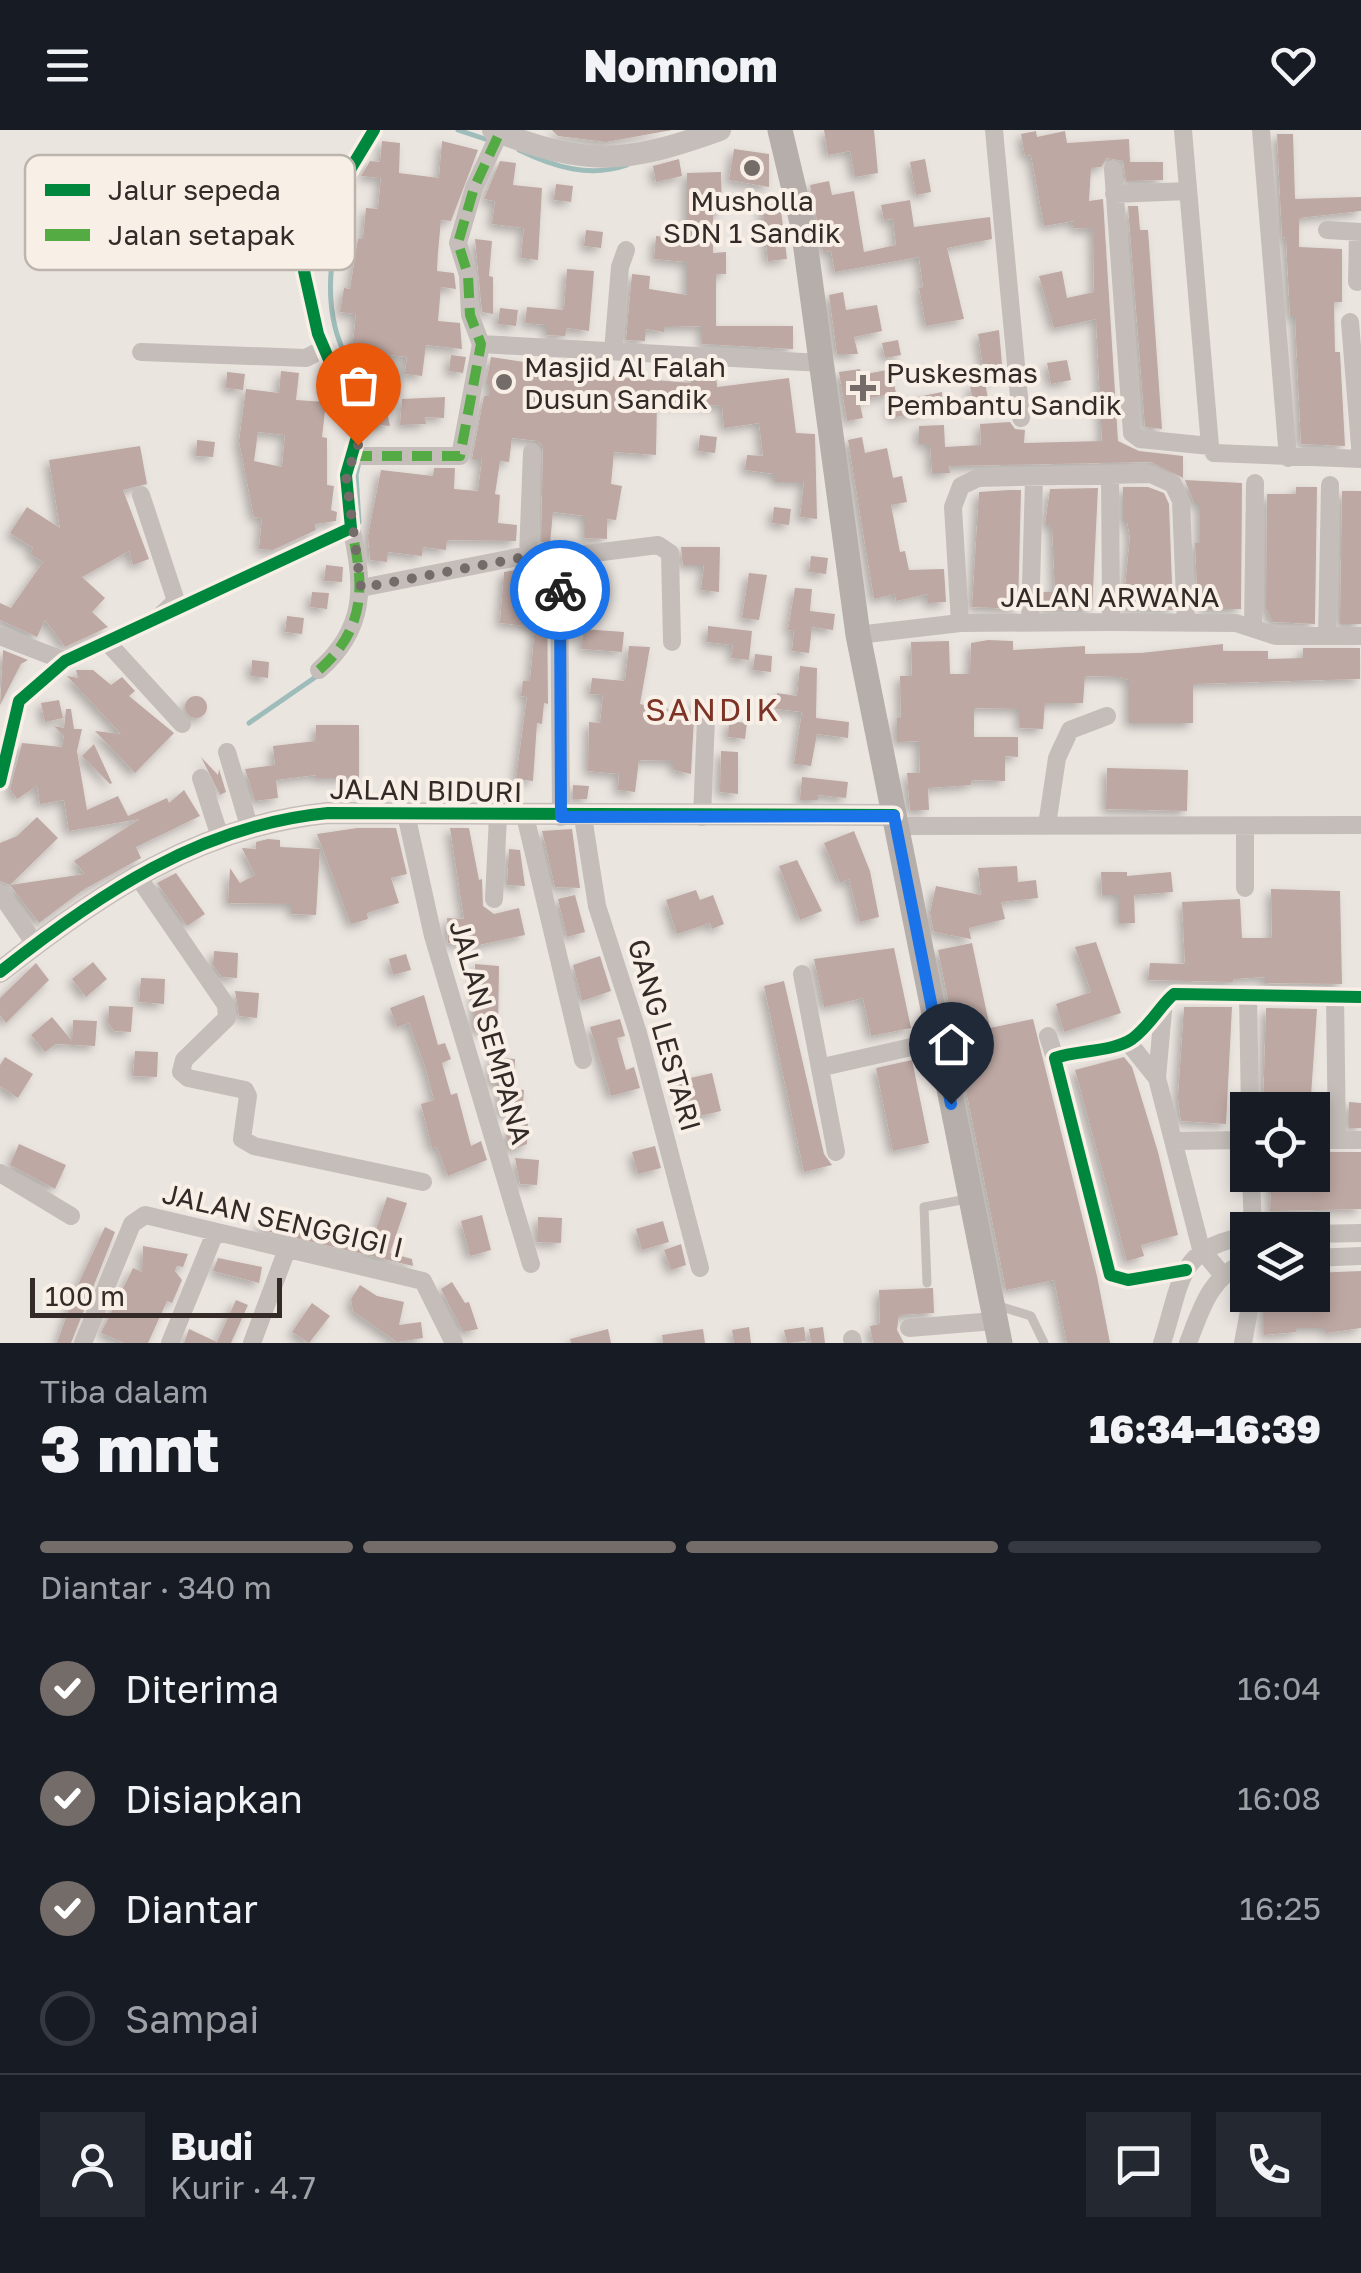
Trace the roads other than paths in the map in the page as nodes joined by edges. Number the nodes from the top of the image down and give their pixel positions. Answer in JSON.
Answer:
{"nodes":[{"id":1,"x":374,"y":130,"type":"edge"},
{"id":2,"x":720,"y":130,"type":"edge"},
{"id":3,"x":780,"y":130,"type":"edge"},
{"id":4,"x":994,"y":130,"type":"edge"},
{"id":5,"x":1183,"y":130,"type":"edge"},
{"id":6,"x":1261,"y":130,"type":"edge"},
{"id":7,"x":495,"y":137,"type":"edge"},
{"id":8,"x":355,"y":162,"type":"edge"},
{"id":9,"x":1113,"y":170,"type":"dead end"},
{"id":10,"x":1188,"y":191,"type":"junction"},
{"id":11,"x":1114,"y":194,"type":"junction"},
{"id":12,"x":1327,"y":230,"type":"dead end"},
{"id":13,"x":1360,"y":232,"type":"edge"},
{"id":14,"x":626,"y":250,"type":"dead end"},
{"id":15,"x":308,"y":270,"type":"edge"},
{"id":16,"x":1357,"y":282,"type":"dead end"},
{"id":17,"x":1350,"y":322,"type":"dead end"},
{"id":18,"x":480,"y":344,"type":"junction"},
{"id":19,"x":325,"y":348,"type":"junction"},
{"id":20,"x":613,"y":351,"type":"junction"},
{"id":21,"x":141,"y":352,"type":"dead end"},
{"id":22,"x":822,"y":364,"type":"junction"},
{"id":23,"x":1021,"y":418,"type":"dead end"},
{"id":24,"x":1210,"y":446,"type":"junction"},
{"id":25,"x":532,"y":452,"type":"dead end"},
{"id":26,"x":359,"y":457,"type":"junction"},
{"id":27,"x":1288,"y":458,"type":"junction"},
{"id":28,"x":1110,"y":476,"type":"junction"},
{"id":29,"x":1034,"y":479,"type":"junction"},
{"id":30,"x":1255,"y":483,"type":"dead end"},
{"id":31,"x":1330,"y":485,"type":"dead end"},
{"id":32,"x":142,"y":495,"type":"dead end"},
{"id":33,"x":351,"y":528,"type":"junction"},
{"id":34,"x":528,"y":554,"type":"junction"},
{"id":35,"x":554,"y":558,"type":"junction"},
{"id":36,"x":363,"y":588,"type":"junction"},
{"id":37,"x":157,"y":618,"type":"junction"},
{"id":38,"x":1030,"y":622,"type":"junction"},
{"id":39,"x":1111,"y":622,"type":"junction"},
{"id":40,"x":960,"y":623,"type":"junction"},
{"id":41,"x":1186,"y":624,"type":"junction"},
{"id":42,"x":1253,"y":628,"type":"junction"},
{"id":43,"x":0,"y":636,"type":"edge"},
{"id":44,"x":858,"y":636,"type":"junction"},
{"id":45,"x":1328,"y":636,"type":"junction"},
{"id":46,"x":1361,"y":636,"type":"edge"},
{"id":47,"x":107,"y":642,"type":"junction"},
{"id":48,"x":672,"y":642,"type":"dead end"},
{"id":49,"x":65,"y":661,"type":"junction"},
{"id":50,"x":319,"y":670,"type":"dead end"},
{"id":51,"x":1108,"y":716,"type":"dead end"},
{"id":52,"x":706,"y":719,"type":"dead end"},
{"id":53,"x":182,"y":724,"type":"dead end"},
{"id":54,"x":227,"y":752,"type":"dead end"},
{"id":55,"x":201,"y":778,"type":"dead end"},
{"id":56,"x":0,"y":782,"type":"edge"},
{"id":57,"x":406,"y":814,"type":"junction"},
{"id":58,"x":498,"y":816,"type":"junction"},
{"id":59,"x":525,"y":816,"type":"junction"},
{"id":60,"x":702,"y":816,"type":"junction"},
{"id":61,"x":572,"y":817,"type":"junction"},
{"id":62,"x":896,"y":821,"type":"junction"},
{"id":63,"x":1047,"y":825,"type":"junction"},
{"id":64,"x":1361,"y":825,"type":"edge"},
{"id":65,"x":249,"y":826,"type":"junction"},
{"id":66,"x":1245,"y":826,"type":"junction"},
{"id":67,"x":220,"y":837,"type":"junction"},
{"id":68,"x":136,"y":874,"type":"junction"},
{"id":69,"x":1245,"y":888,"type":"dead end"},
{"id":70,"x":0,"y":893,"type":"edge"},
{"id":71,"x":494,"y":899,"type":"dead end"},
{"id":72,"x":35,"y":944,"type":"junction"},
{"id":73,"x":0,"y":972,"type":"edge"},
{"id":74,"x":802,"y":974,"type":"dead end"},
{"id":75,"x":1248,"y":996,"type":"junction"},
{"id":76,"x":1335,"y":996,"type":"junction"},
{"id":77,"x":1361,"y":997,"type":"edge"},
{"id":78,"x":1163,"y":1011,"type":"junction"},
{"id":79,"x":1048,"y":1036,"type":"dead end"},
{"id":80,"x":938,"y":1041,"type":"junction"},
{"id":81,"x":1128,"y":1042,"type":"junction"},
{"id":82,"x":1055,"y":1058,"type":"junction"},
{"id":83,"x":584,"y":1060,"type":"dead end"},
{"id":84,"x":823,"y":1067,"type":"junction"},
{"id":85,"x":1157,"y":1078,"type":"junction"},
{"id":86,"x":1250,"y":1092,"type":"edge"},
{"id":87,"x":1173,"y":1140,"type":"junction"},
{"id":88,"x":1230,"y":1140,"type":"edge"},
{"id":89,"x":1330,"y":1140,"type":"edge"},
{"id":90,"x":1336,"y":1140,"type":"junction"},
{"id":91,"x":1361,"y":1140,"type":"edge"},
{"id":92,"x":836,"y":1152,"type":"dead end"},
{"id":93,"x":0,"y":1173,"type":"edge"},
{"id":94,"x":423,"y":1182,"type":"dead end"},
{"id":95,"x":970,"y":1198,"type":"junction"},
{"id":96,"x":71,"y":1216,"type":"dead end"},
{"id":97,"x":215,"y":1232,"type":"junction"},
{"id":98,"x":1361,"y":1233,"type":"edge"},
{"id":99,"x":1330,"y":1234,"type":"edge"},
{"id":100,"x":1230,"y":1241,"type":"edge"},
{"id":101,"x":1201,"y":1249,"type":"junction"},
{"id":102,"x":286,"y":1252,"type":"junction"},
{"id":103,"x":1361,"y":1256,"type":"edge"},
{"id":104,"x":1330,"y":1257,"type":"edge"},
{"id":105,"x":531,"y":1264,"type":"dead end"},
{"id":106,"x":700,"y":1268,"type":"dead end"},
{"id":107,"x":1230,"y":1269,"type":"edge"},
{"id":108,"x":1186,"y":1270,"type":"junction"},
{"id":109,"x":1222,"y":1273,"type":"junction"},
{"id":110,"x":927,"y":1283,"type":"dead end"},
{"id":111,"x":1249,"y":1312,"type":"edge"},
{"id":112,"x":995,"y":1323,"type":"edge"},
{"id":113,"x":909,"y":1328,"type":"dead end"},
{"id":114,"x":84,"y":1343,"type":"edge"},
{"id":115,"x":170,"y":1343,"type":"edge"},
{"id":116,"x":252,"y":1343,"type":"edge"},
{"id":117,"x":454,"y":1343,"type":"edge"},
{"id":118,"x":1044,"y":1343,"type":"edge"},
{"id":119,"x":1162,"y":1343,"type":"edge"},
{"id":120,"x":1188,"y":1343,"type":"edge"},
{"id":121,"x":1243,"y":1343,"type":"edge"},
{"id":122,"x":1254,"y":1343,"type":"edge"}],
"edges":[{"from":1,"to":8,"type":"street"},
{"from":2,"to":7,"type":"street"},
{"from":3,"to":22,"type":"main road"},
{"from":4,"to":23,"type":"street"},
{"from":5,"to":10,"type":"street"},
{"from":6,"to":27,"type":"street"},
{"from":7,"to":18,"type":"street"},
{"from":9,"to":11,"type":"street"},
{"from":10,"to":11,"type":"street"},
{"from":10,"to":24,"type":"street"},
{"from":11,"to":24,"type":"street"},
{"from":12,"to":13,"type":"street"},
{"from":13,"to":16,"type":"street"},
{"from":14,"to":20,"type":"street"},
{"from":15,"to":19,"type":"street"},
{"from":17,"to":27,"type":"street"},
{"from":18,"to":20,"type":"street"},
{"from":18,"to":26,"type":"street"},
{"from":19,"to":21,"type":"street"},
{"from":19,"to":26,"type":"street"},
{"from":20,"to":22,"type":"street"},
{"from":22,"to":44,"type":"main road"},
{"from":24,"to":27,"type":"street"},
{"from":25,"to":34,"type":"street"},
{"from":26,"to":33,"type":"street"},
{"from":28,"to":29,"type":"street"},
{"from":28,"to":39,"type":"street"},
{"from":28,"to":41,"type":"street"},
{"from":29,"to":38,"type":"street"},
{"from":29,"to":40,"type":"street"},
{"from":30,"to":42,"type":"street"},
{"from":31,"to":45,"type":"street"},
{"from":32,"to":37,"type":"street"},
{"from":33,"to":36,"type":"street"},
{"from":33,"to":37,"type":"street"},
{"from":34,"to":35,"type":"street"},
{"from":34,"to":36,"type":"street"},
{"from":35,"to":48,"type":"street"},
{"from":35,"to":61,"type":"street","name":"GANG LESTARI"},
{"from":36,"to":50,"type":"street"},
{"from":37,"to":47,"type":"street"},
{"from":38,"to":39,"type":"street","name":"JALAN ARWANA"},
{"from":38,"to":40,"type":"street","name":"JALAN ARWANA"},
{"from":39,"to":41,"type":"street","name":"JALAN ARWANA"},
{"from":40,"to":44,"type":"street","name":"JALAN ARWANA"},
{"from":41,"to":42,"type":"street","name":"JALAN ARWANA"},
{"from":42,"to":45,"type":"street","name":"JALAN ARWANA"},
{"from":43,"to":49,"type":"street"},
{"from":44,"to":62,"type":"main road"},
{"from":45,"to":46,"type":"street","name":"JALAN ARWANA"},
{"from":47,"to":49,"type":"street"},
{"from":47,"to":53,"type":"street"},
{"from":49,"to":56,"type":"street"},
{"from":51,"to":63,"type":"street"},
{"from":52,"to":60,"type":"street"},
{"from":54,"to":65,"type":"street"},
{"from":55,"to":67,"type":"street"},
{"from":57,"to":58,"type":"street","name":"JALAN BIDURI"},
{"from":57,"to":65,"type":"street","name":"JALAN BIDURI"},
{"from":57,"to":105,"type":"street","name":"JALAN SEMPANA"},
{"from":58,"to":59,"type":"street","name":"JALAN BIDURI"},
{"from":58,"to":71,"type":"street"},
{"from":59,"to":61,"type":"street","name":"JALAN BIDURI"},
{"from":59,"to":83,"type":"street"},
{"from":60,"to":61,"type":"street","name":"JALAN BIDURI"},
{"from":60,"to":62,"type":"street","name":"JALAN BIDURI"},
{"from":61,"to":106,"type":"street","name":"GANG LESTARI"},
{"from":62,"to":63,"type":"street"},
{"from":62,"to":80,"type":"main road"},
{"from":63,"to":66,"type":"street"},
{"from":64,"to":66,"type":"street"},
{"from":65,"to":67,"type":"street","name":"JALAN BIDURI"},
{"from":66,"to":69,"type":"street"},
{"from":67,"to":68,"type":"street","name":"JALAN BIDURI"},
{"from":68,"to":72,"type":"street","name":"JALAN BIDURI"},
{"from":68,"to":94,"type":"street"},
{"from":70,"to":72,"type":"street"},
{"from":72,"to":73,"type":"street","name":"JALAN BIDURI"},
{"from":74,"to":84,"type":"street"},
{"from":75,"to":76,"type":"street"},
{"from":75,"to":78,"type":"street"},
{"from":75,"to":86,"type":"street"},
{"from":76,"to":77,"type":"street"},
{"from":76,"to":90,"type":"street"},
{"from":78,"to":81,"type":"street"},
{"from":78,"to":85,"type":"street"},
{"from":79,"to":82,"type":"street"},
{"from":80,"to":84,"type":"street"},
{"from":80,"to":95,"type":"main road"},
{"from":81,"to":82,"type":"street"},
{"from":81,"to":85,"type":"street"},
{"from":82,"to":108,"type":"street"},
{"from":84,"to":92,"type":"street"},
{"from":85,"to":87,"type":"street"},
{"from":87,"to":88,"type":"street"},
{"from":87,"to":101,"type":"street"},
{"from":89,"to":90,"type":"street"},
{"from":90,"to":91,"type":"street"},
{"from":93,"to":96,"type":"street"},
{"from":95,"to":110,"type":"lane"},
{"from":95,"to":112,"type":"main road"},
{"from":97,"to":102,"type":"street","name":"JALAN SENGGIGI I"},
{"from":97,"to":114,"type":"street","name":"JALAN SENGGIGI I"},
{"from":97,"to":115,"type":"street"},
{"from":98,"to":99,"type":"street"},
{"from":100,"to":101,"type":"street"},
{"from":101,"to":108,"type":"street"},
{"from":101,"to":109,"type":"street"},
{"from":102,"to":116,"type":"street"},
{"from":102,"to":117,"type":"street","name":"JALAN SENGGIGI I"},
{"from":103,"to":104,"type":"street"},
{"from":107,"to":109,"type":"street"},
{"from":108,"to":119,"type":"street"},
{"from":109,"to":120,"type":"street"},
{"from":111,"to":121,"type":"street"},
{"from":112,"to":113,"type":"street"},
{"from":112,"to":118,"type":"lane"},
{"from":121,"to":122,"type":"street"}]}
